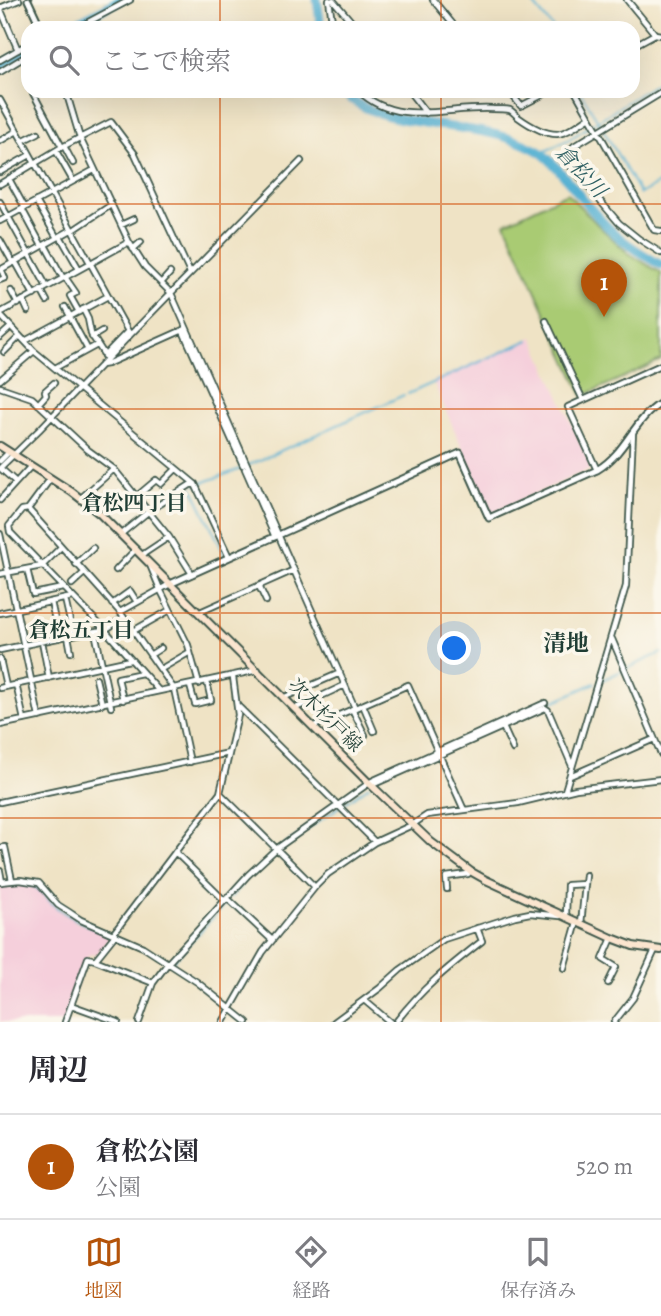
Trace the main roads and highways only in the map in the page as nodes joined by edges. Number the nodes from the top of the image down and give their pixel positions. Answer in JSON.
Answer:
{"nodes":[{"id":1,"x":0,"y":446,"type":"edge"},
{"id":2,"x":658,"y":950,"type":"edge"}],
"edges":[{"from":1,"to":2,"type":"main road","name":"次木杉戸線"}]}
